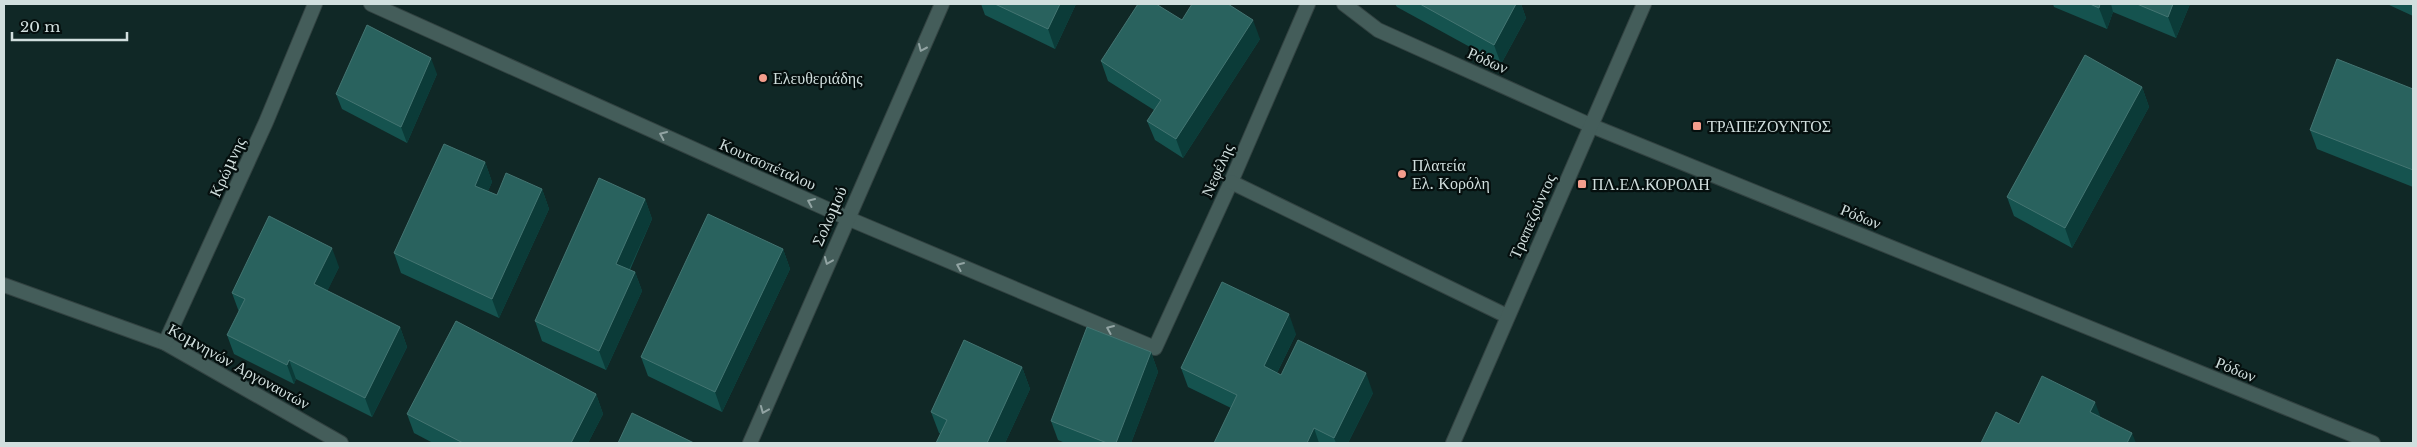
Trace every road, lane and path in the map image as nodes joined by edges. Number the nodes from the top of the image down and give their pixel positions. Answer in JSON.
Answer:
{"nodes":[{"id":1,"x":315,"y":4,"type":"edge"},
{"id":2,"x":371,"y":4,"type":"edge"},
{"id":3,"x":942,"y":4,"type":"edge"},
{"id":4,"x":1308,"y":4,"type":"edge"},
{"id":5,"x":1344,"y":4,"type":"edge"},
{"id":6,"x":1644,"y":4,"type":"edge"},
{"id":7,"x":1592,"y":126,"type":"junction"},
{"id":8,"x":1231,"y":182,"type":"junction"},
{"id":9,"x":847,"y":218,"type":"junction"},
{"id":10,"x":4,"y":285,"type":"edge"},
{"id":11,"x":1507,"y":316,"type":"junction"},
{"id":12,"x":165,"y":344,"type":"junction"},
{"id":13,"x":1155,"y":348,"type":"joint"},
{"id":14,"x":341,"y":443,"type":"edge"},
{"id":15,"x":750,"y":443,"type":"edge"},
{"id":16,"x":1453,"y":443,"type":"edge"},
{"id":17,"x":2373,"y":443,"type":"edge"}],
"edges":[{"from":1,"to":12,"type":"street","name":"Κρώμνης"},
{"from":9,"to":2,"type":"street","name":"Κουτσοπέταλου","one_way":true},
{"from":3,"to":9,"type":"street","name":"Σολωμού","one_way":true},
{"from":4,"to":8,"type":"street","name":"Νεφέλης"},
{"from":5,"to":7,"type":"street","name":"Ρόδων"},
{"from":6,"to":7,"type":"street","name":"Τραπεζούντος"},
{"from":7,"to":11,"type":"street","name":"Τραπεζούντος"},
{"from":7,"to":17,"type":"street","name":"Ρόδων"},
{"from":8,"to":11,"type":"street"},
{"from":8,"to":13,"type":"street","name":"Νεφέλης"},
{"from":13,"to":9,"type":"street","name":"Κουτσοπέταλου","one_way":true},
{"from":9,"to":15,"type":"street","name":"Σολωμού","one_way":true},
{"from":10,"to":12,"type":"street","name":"Κομνηνών Αργοναυτών"},
{"from":11,"to":16,"type":"street","name":"Τραπεζούντος"},
{"from":12,"to":14,"type":"street","name":"Κομνηνών Αργοναυτών"}]}
